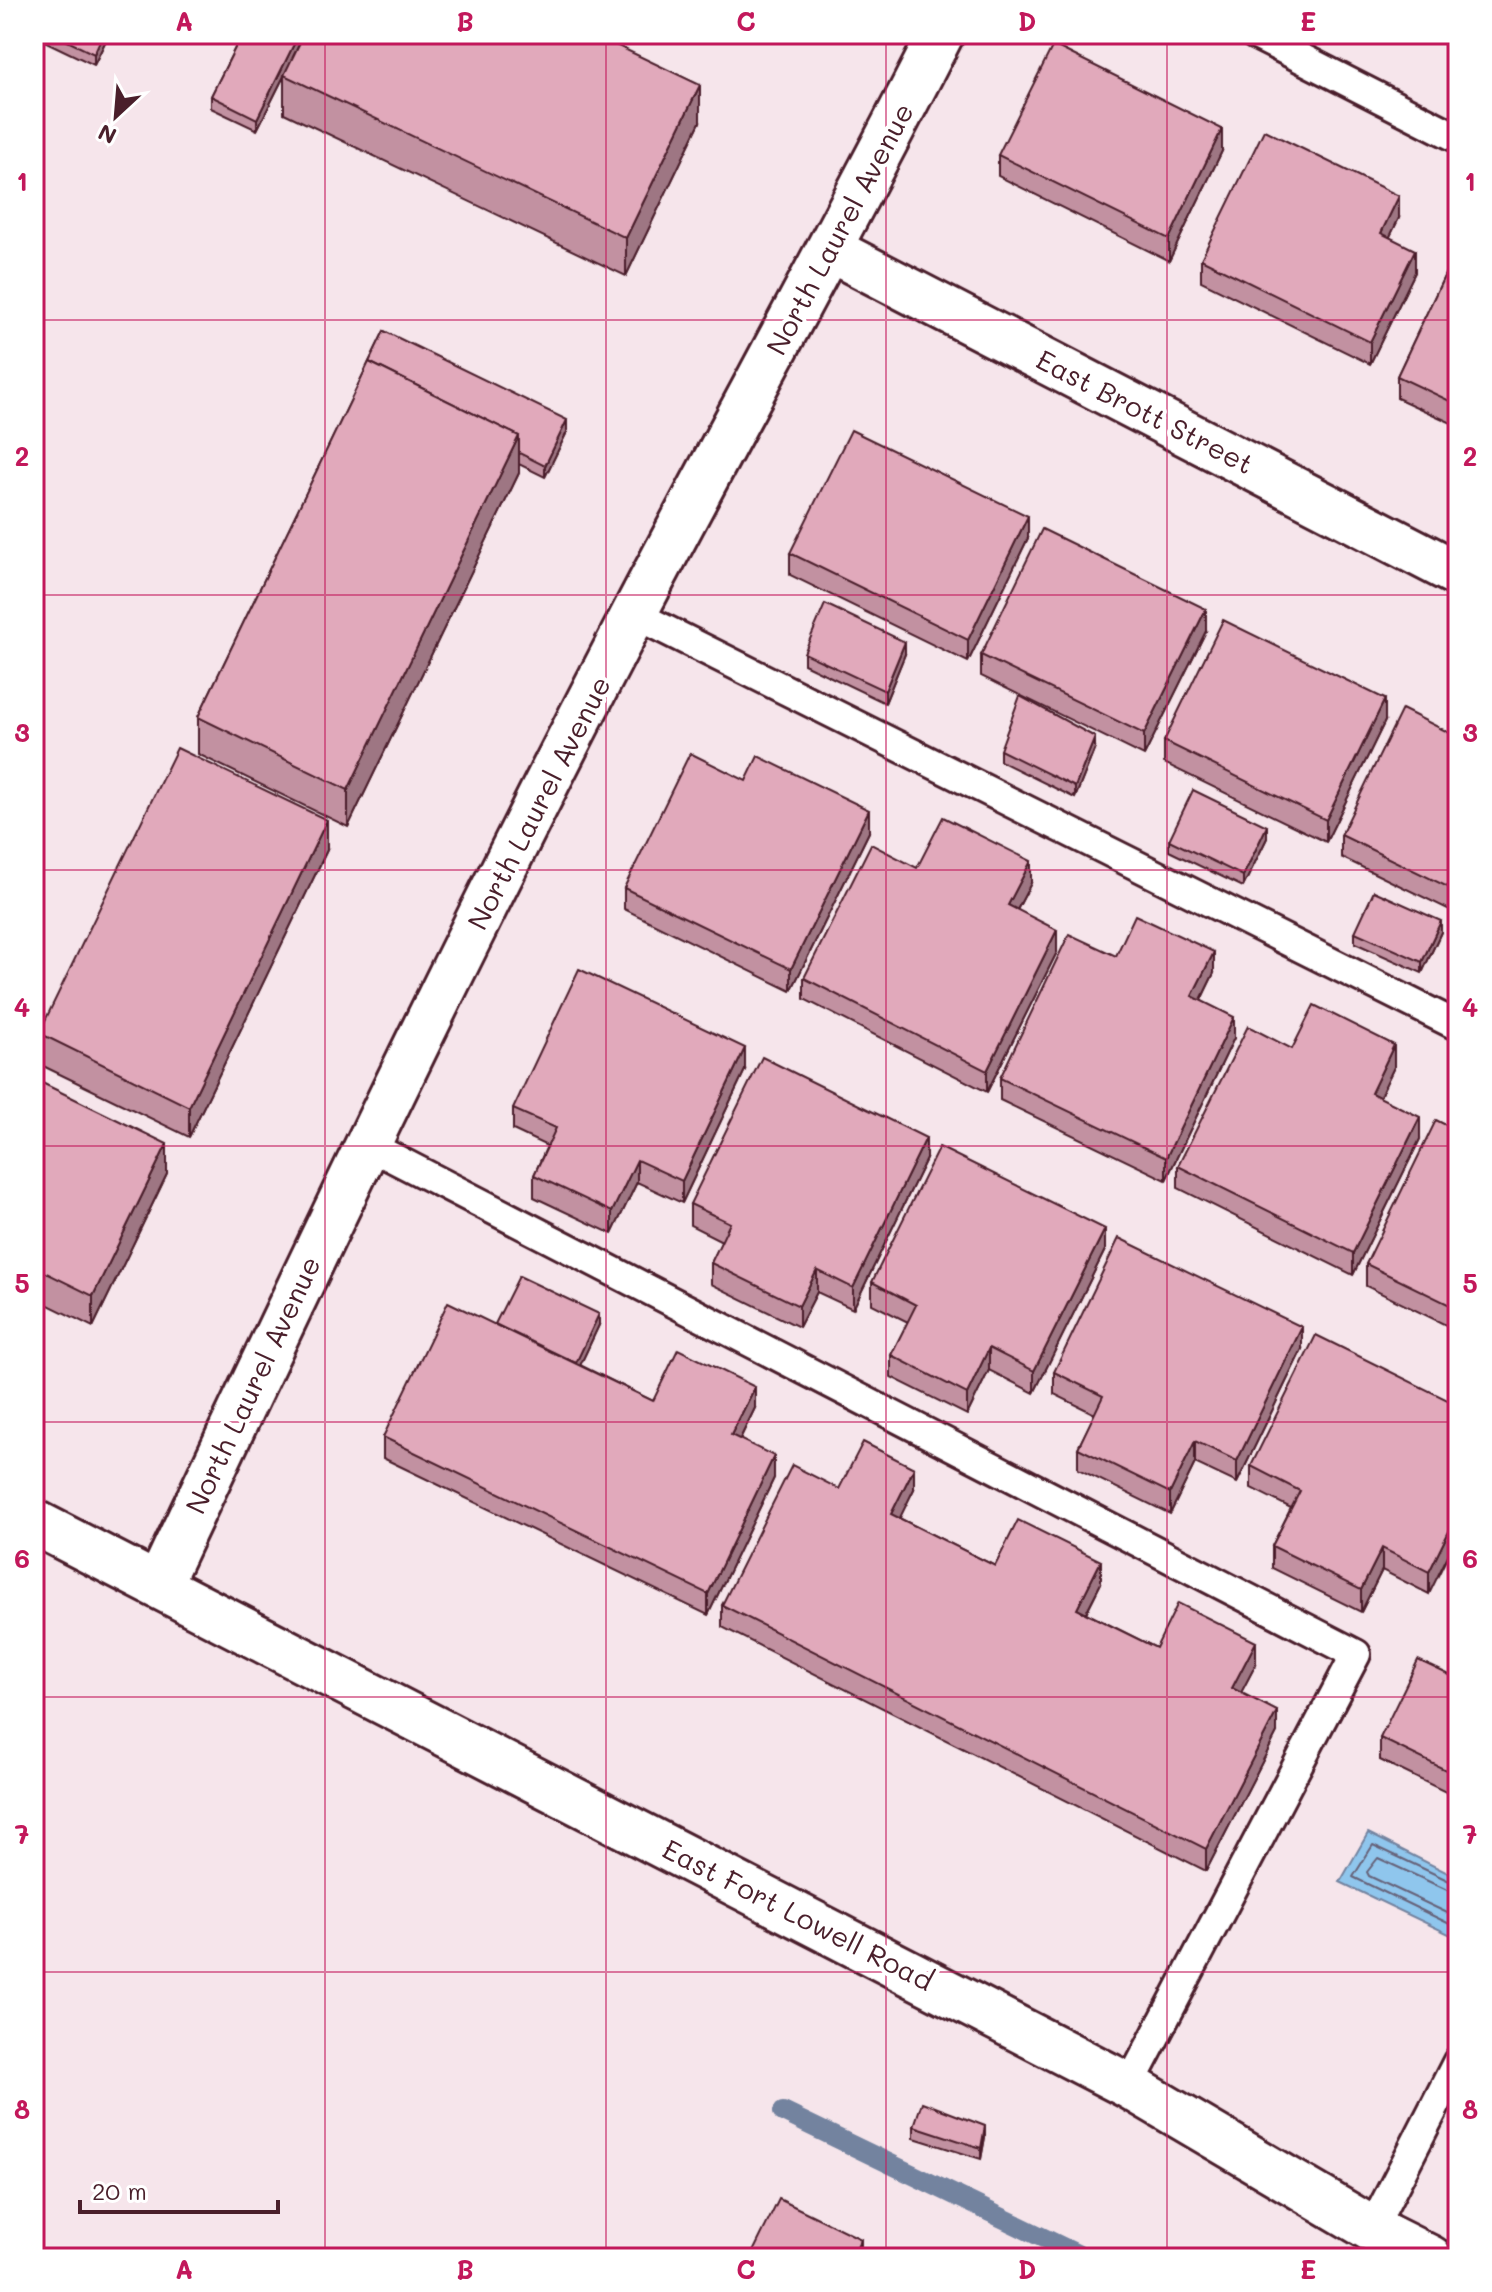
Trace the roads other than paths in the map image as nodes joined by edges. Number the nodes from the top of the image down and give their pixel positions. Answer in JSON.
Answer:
{"nodes":[{"id":1,"x":941,"y":34,"type":"edge"},
{"id":2,"x":1254,"y":34,"type":"edge"},
{"id":3,"x":1458,"y":138,"type":"edge"},
{"id":4,"x":831,"y":250,"type":"junction"},
{"id":5,"x":1458,"y":574,"type":"edge"},
{"id":6,"x":634,"y":614,"type":"junction"},
{"id":7,"x":1458,"y":1026,"type":"edge"},
{"id":8,"x":368,"y":1145,"type":"junction"},
{"id":9,"x":34,"y":1522,"type":"edge"},
{"id":10,"x":159,"y":1584,"type":"junction"},
{"id":11,"x":1458,"y":2061,"type":"edge"},
{"id":12,"x":1129,"y":2086,"type":"junction"},
{"id":13,"x":1372,"y":2229,"type":"junction"},
{"id":14,"x":1430,"y":2258,"type":"edge"}],
"edges":[{"from":1,"to":4,"type":"street","name":"North Laurel Avenue"},
{"from":2,"to":3,"type":"lane"},
{"from":4,"to":5,"type":"street","name":"East Brott Street"},
{"from":4,"to":6,"type":"street","name":"North Laurel Avenue"},
{"from":6,"to":7,"type":"lane"},
{"from":6,"to":8,"type":"street","name":"North Laurel Avenue"},
{"from":8,"to":10,"type":"street","name":"North Laurel Avenue"},
{"from":8,"to":12,"type":"lane"},
{"from":9,"to":10,"type":"street","name":"East Fort Lowell Road"},
{"from":10,"to":12,"type":"street","name":"East Fort Lowell Road"},
{"from":11,"to":13,"type":"lane"},
{"from":12,"to":13,"type":"street","name":"East Fort Lowell Road"},
{"from":13,"to":14,"type":"street","name":"East Fort Lowell Road"}]}
